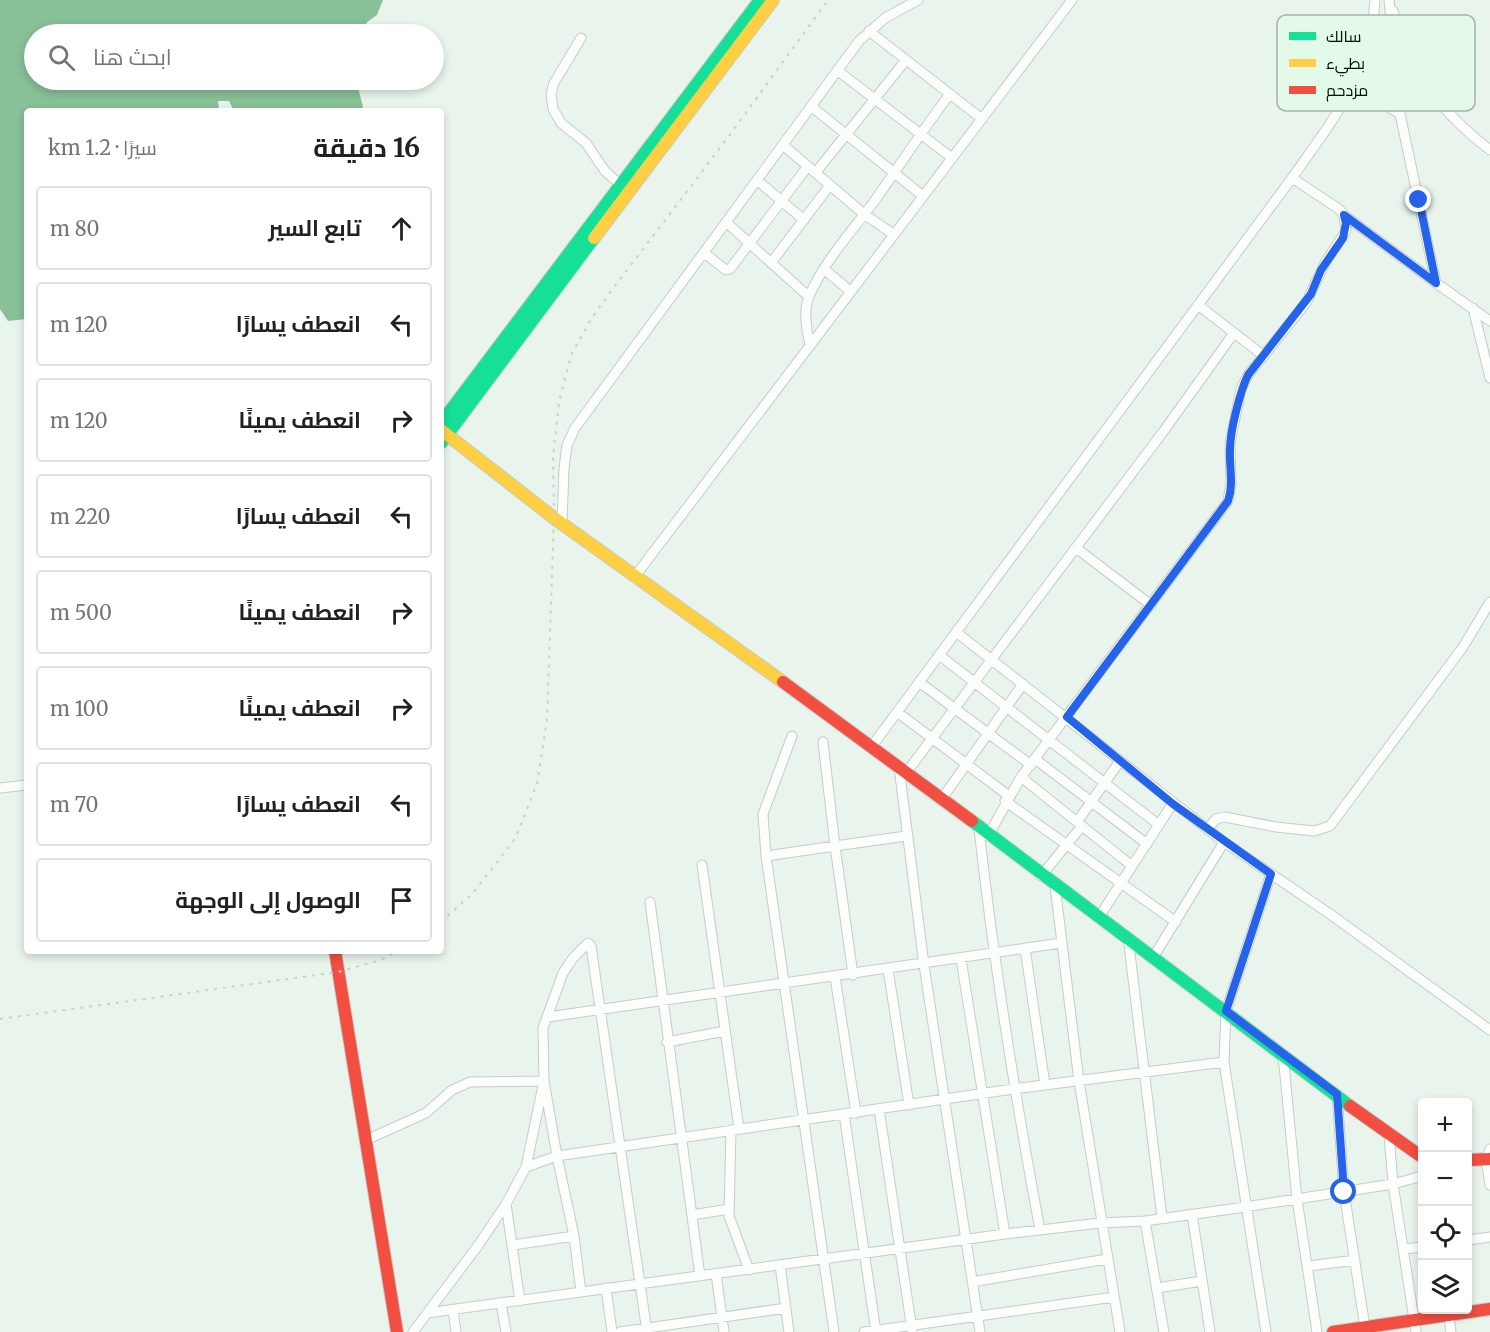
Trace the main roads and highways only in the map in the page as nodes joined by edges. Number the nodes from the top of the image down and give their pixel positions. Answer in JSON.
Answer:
{"nodes":[{"id":1,"x":760,"y":0,"type":"edge"},
{"id":2,"x":773,"y":0,"type":"edge"},
{"id":3,"x":625,"y":189,"type":"junction"},
{"id":4,"x":444,"y":419,"type":"edge"},
{"id":5,"x":444,"y":435,"type":"edge"},
{"id":6,"x":444,"y":437,"type":"edge"},
{"id":7,"x":335,"y":954,"type":"edge"},
{"id":8,"x":1418,"y":1154,"type":"edge"},
{"id":9,"x":1489,"y":1156,"type":"edge"},
{"id":10,"x":1472,"y":1159,"type":"edge"},
{"id":11,"x":1490,"y":1309,"type":"edge"},
{"id":12,"x":1472,"y":1310,"type":"edge"},
{"id":13,"x":1444,"y":1314,"type":"edge"},
{"id":14,"x":1415,"y":1326,"type":"edge"},
{"id":15,"x":1352,"y":1331,"type":"edge"},
{"id":16,"x":397,"y":1332,"type":"edge"},
{"id":17,"x":1333,"y":1332,"type":"edge"}],
"edges":[{"from":1,"to":3,"type":"main road"},
{"from":2,"to":3,"type":"main road"},
{"from":3,"to":4,"type":"main road"},
{"from":3,"to":5,"type":"main road"},
{"from":6,"to":8,"type":"main road"},
{"from":7,"to":16,"type":"main road"},
{"from":9,"to":10,"type":"main road"},
{"from":11,"to":12,"type":"main road"},
{"from":13,"to":14,"type":"main road"},
{"from":14,"to":15,"type":"main road"},
{"from":15,"to":17,"type":"main road"}]}
